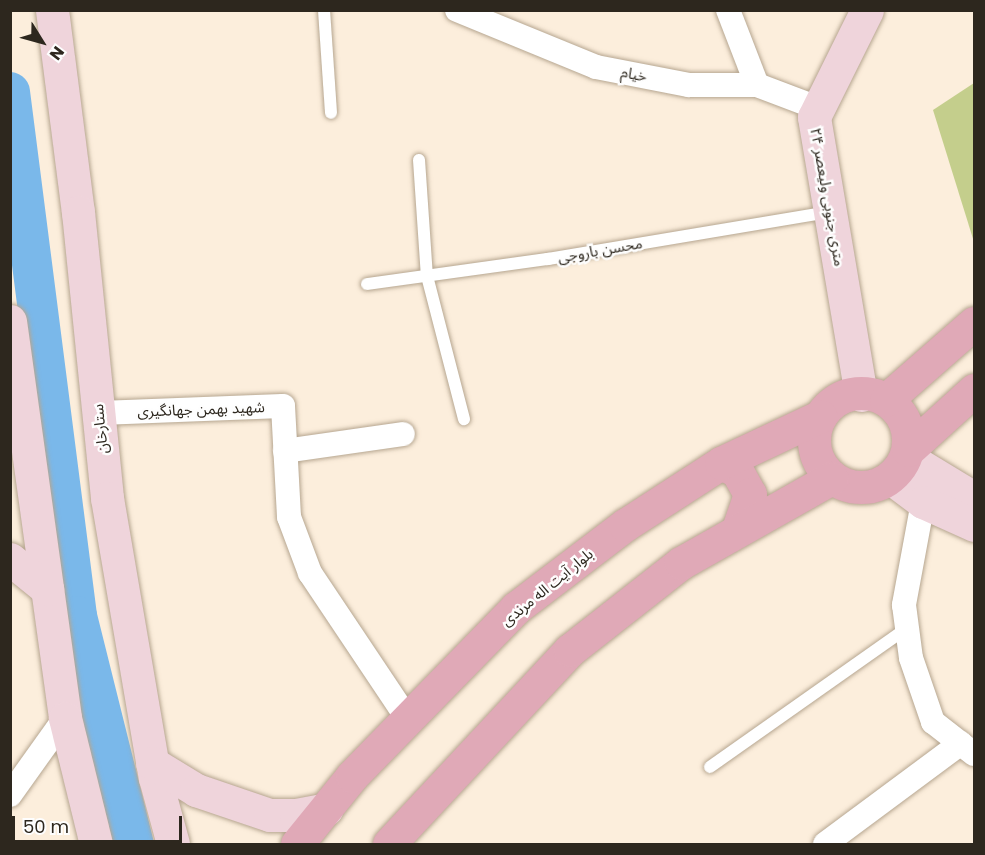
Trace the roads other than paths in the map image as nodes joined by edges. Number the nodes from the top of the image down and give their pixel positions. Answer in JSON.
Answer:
{"nodes":[{"id":1,"x":52,"y":10,"type":"edge"},
{"id":2,"x":324,"y":10,"type":"edge"},
{"id":3,"x":457,"y":10,"type":"edge"},
{"id":4,"x":728,"y":10,"type":"edge"},
{"id":5,"x":867,"y":10,"type":"edge"},
{"id":6,"x":757,"y":85,"type":"junction"},
{"id":7,"x":818,"y":108,"type":"junction"},
{"id":8,"x":331,"y":114,"type":"dead end"},
{"id":9,"x":419,"y":160,"type":"dead end"},
{"id":10,"x":832,"y":211,"type":"junction"},
{"id":11,"x":427,"y":276,"type":"junction"},
{"id":12,"x":367,"y":284,"type":"dead end"},
{"id":13,"x":10,"y":321,"type":"edge"},
{"id":14,"x":975,"y":323,"type":"edge"},
{"id":15,"x":948,"y":348,"type":"junction"},
{"id":16,"x":975,"y":390,"type":"edge"},
{"id":17,"x":874,"y":397,"type":"junction"},
{"id":18,"x":99,"y":413,"type":"junction"},
{"id":19,"x":821,"y":416,"type":"junction"},
{"id":20,"x":464,"y":418,"type":"dead end"},
{"id":21,"x":403,"y":434,"type":"dead end"},
{"id":22,"x":285,"y":451,"type":"junction"},
{"id":23,"x":901,"y":462,"type":"junction"},
{"id":24,"x":721,"y":463,"type":"junction"},
{"id":25,"x":832,"y":478,"type":"junction"},
{"id":26,"x":975,"y":498,"type":"edge"},
{"id":27,"x":923,"y":502,"type":"junction"},
{"id":28,"x":975,"y":525,"type":"edge"},
{"id":29,"x":738,"y":528,"type":"junction"},
{"id":30,"x":10,"y":559,"type":"edge"},
{"id":31,"x":47,"y":588,"type":"junction"},
{"id":32,"x":907,"y":628,"type":"junction"},
{"id":33,"x":65,"y":718,"type":"junction"},
{"id":34,"x":407,"y":718,"type":"junction"},
{"id":35,"x":968,"y":748,"type":"edge"},
{"id":36,"x":152,"y":762,"type":"junction"},
{"id":37,"x":710,"y":767,"type":"dead end"},
{"id":38,"x":10,"y":795,"type":"edge"},
{"id":39,"x":326,"y":809,"type":"junction"},
{"id":40,"x":96,"y":844,"type":"edge"},
{"id":41,"x":173,"y":844,"type":"edge"},
{"id":42,"x":297,"y":844,"type":"edge"},
{"id":43,"x":389,"y":844,"type":"edge"},
{"id":44,"x":825,"y":844,"type":"edge"}],
"edges":[{"from":1,"to":18,"type":"street","name":"ستارخان"},
{"from":2,"to":8,"type":"lane"},
{"from":3,"to":6,"type":"street","name":"خیام"},
{"from":4,"to":6,"type":"street"},
{"from":5,"to":7,"type":"street","name":"۲۴ متری جنوبی ولیعصر"},
{"from":6,"to":7,"type":"street","name":"خیام"},
{"from":7,"to":10,"type":"street","name":"۲۴ متری جنوبی ولیعصر"},
{"from":9,"to":11,"type":"lane"},
{"from":10,"to":11,"type":"lane","name":"محسن باروجی"},
{"from":10,"to":17,"type":"street","name":"۲۴ متری جنوبی ولیعصر"},
{"from":11,"to":12,"type":"lane","name":"محسن باروجی"},
{"from":11,"to":20,"type":"lane"},
{"from":13,"to":31,"type":"street"},
{"from":14,"to":15,"type":"main road"},
{"from":15,"to":16,"type":"main road"},
{"from":15,"to":17,"type":"main road"},
{"from":16,"to":23,"type":"main road"},
{"from":17,"to":19,"type":"main road"},
{"from":17,"to":23,"type":"main road"},
{"from":18,"to":22,"type":"street","name":"شهید بهمن جهانگیری"},
{"from":18,"to":36,"type":"street","name":"ستارخان"},
{"from":19,"to":24,"type":"main road","name":"بلوار آیت اله مرندی"},
{"from":19,"to":25,"type":"main road"},
{"from":21,"to":22,"type":"street"},
{"from":22,"to":34,"type":"street","name":"شهید بهمن جهانگیری"},
{"from":23,"to":25,"type":"main road"},
{"from":23,"to":26,"type":"street"},
{"from":23,"to":27,"type":"street"},
{"from":24,"to":29,"type":"main road"},
{"from":24,"to":34,"type":"main road","name":"بلوار آیت اله مرندی"},
{"from":25,"to":29,"type":"main road"},
{"from":27,"to":28,"type":"street"},
{"from":27,"to":32,"type":"street"},
{"from":29,"to":43,"type":"main road"},
{"from":30,"to":31,"type":"street"},
{"from":31,"to":33,"type":"street"},
{"from":32,"to":35,"type":"street"},
{"from":32,"to":37,"type":"lane"},
{"from":33,"to":38,"type":"street"},
{"from":33,"to":40,"type":"street"},
{"from":34,"to":39,"type":"main road","name":"بلوار آیت اله مرندی"},
{"from":35,"to":44,"type":"street"},
{"from":36,"to":39,"type":"street"},
{"from":36,"to":41,"type":"street","name":"ستارخان"},
{"from":39,"to":42,"type":"main road","name":"بلوار آیت اله مرندی"}]}
